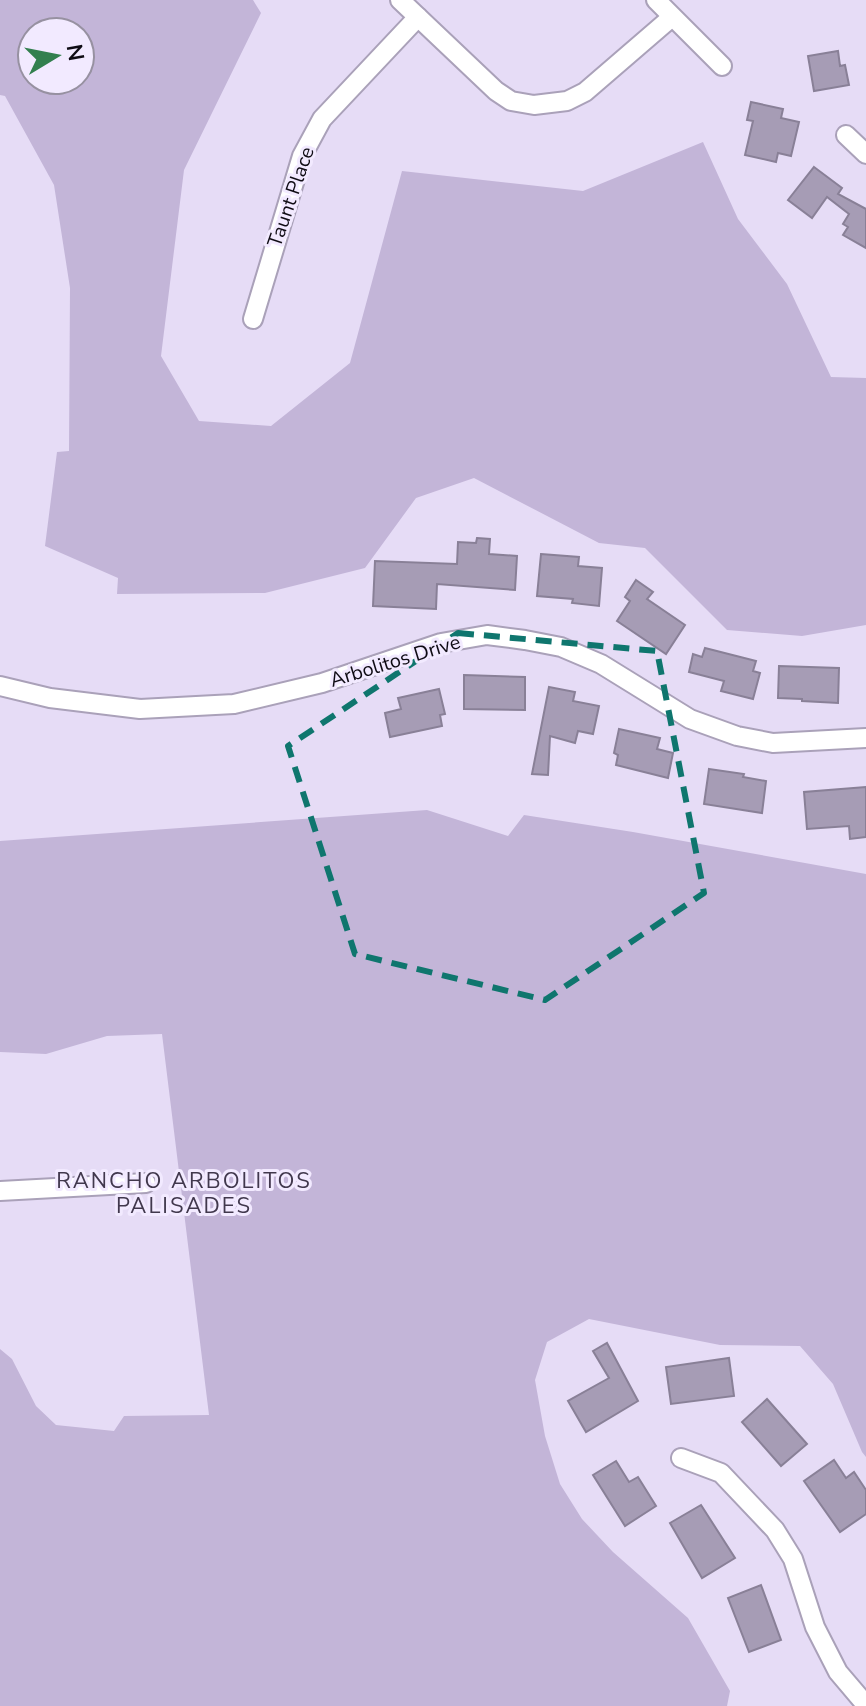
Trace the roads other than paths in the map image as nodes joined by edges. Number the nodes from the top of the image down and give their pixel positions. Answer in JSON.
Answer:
{"nodes":[{"id":1,"x":400,"y":0,"type":"edge"},
{"id":2,"x":656,"y":0,"type":"edge"},
{"id":3,"x":418,"y":17,"type":"junction"},
{"id":4,"x":672,"y":17,"type":"junction"},
{"id":5,"x":722,"y":66,"type":"dead end"},
{"id":6,"x":846,"y":135,"type":"dead end"},
{"id":7,"x":866,"y":154,"type":"edge"},
{"id":8,"x":253,"y":319,"type":"dead end"},
{"id":9,"x":0,"y":686,"type":"edge"},
{"id":10,"x":866,"y":738,"type":"edge"},
{"id":11,"x":146,"y":1183,"type":"dead end"},
{"id":12,"x":0,"y":1191,"type":"edge"},
{"id":13,"x":681,"y":1458,"type":"dead end"},
{"id":14,"x":866,"y":1705,"type":"edge"}],
"edges":[{"from":1,"to":3,"type":"street"},
{"from":2,"to":4,"type":"street"},
{"from":3,"to":4,"type":"street"},
{"from":3,"to":8,"type":"street","name":"Taunt Place"},
{"from":4,"to":5,"type":"street"},
{"from":6,"to":7,"type":"street"},
{"from":9,"to":10,"type":"street","name":"Arbolitos Drive"},
{"from":11,"to":12,"type":"street"},
{"from":13,"to":14,"type":"street"}]}
